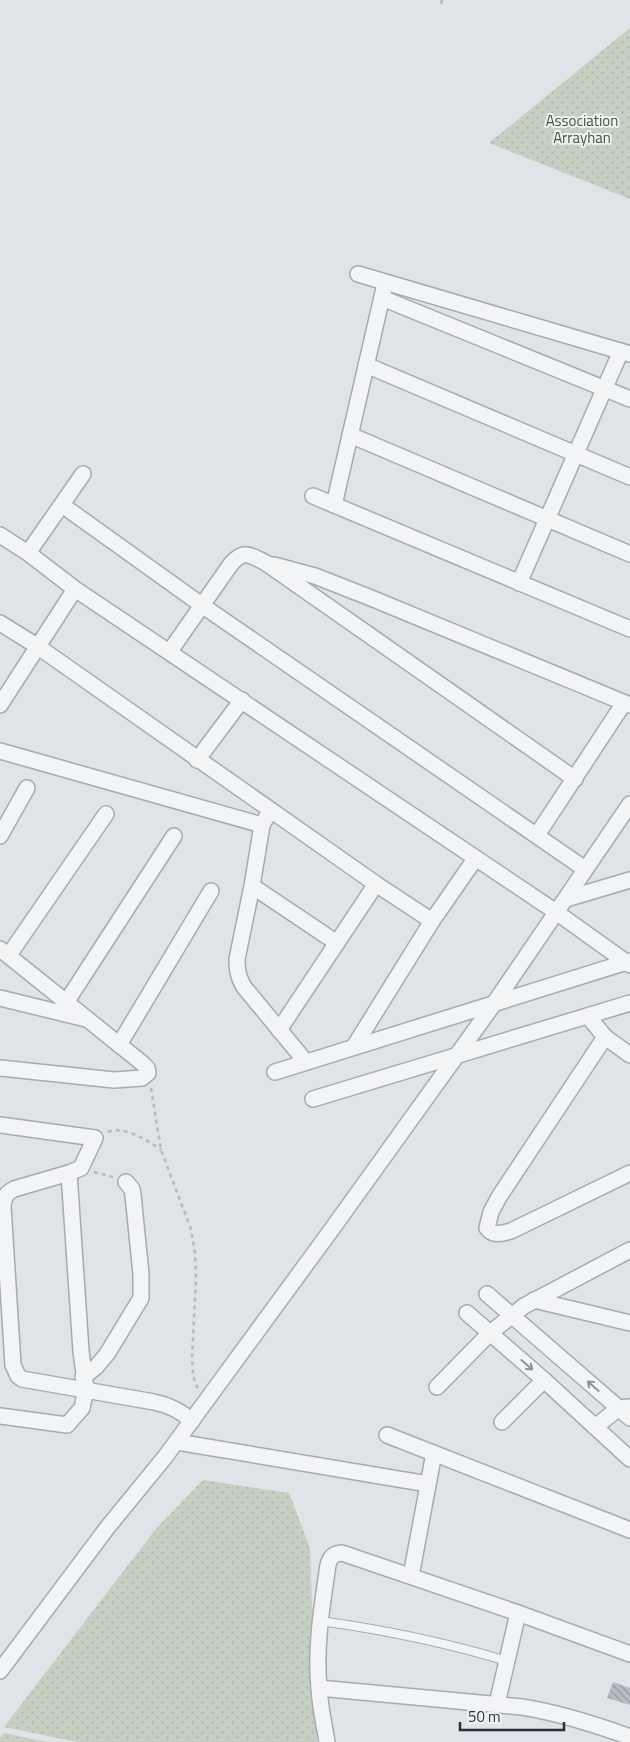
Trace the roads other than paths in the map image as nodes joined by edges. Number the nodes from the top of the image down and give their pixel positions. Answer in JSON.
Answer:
{"nodes":[{"id":1,"x":358,"y":274,"type":"dead end"},
{"id":2,"x":386,"y":282,"type":"junction"},
{"id":3,"x":382,"y":298,"type":"junction"},
{"id":4,"x":454,"y":302,"type":"junction"},
{"id":5,"x":447,"y":324,"type":"junction"},
{"id":6,"x":626,"y":352,"type":"edge"},
{"id":7,"x":366,"y":365,"type":"junction"},
{"id":8,"x":605,"y":388,"type":"junction"},
{"id":9,"x":630,"y":399,"type":"edge"},
{"id":10,"x":350,"y":435,"type":"junction"},
{"id":11,"x":576,"y":454,"type":"junction"},
{"id":12,"x":83,"y":474,"type":"dead end"},
{"id":13,"x":630,"y":477,"type":"edge"},
{"id":14,"x":313,"y":496,"type":"dead end"},
{"id":15,"x":62,"y":505,"type":"junction"},
{"id":16,"x":334,"y":505,"type":"junction"},
{"id":17,"x":548,"y":519,"type":"junction"},
{"id":18,"x":0,"y":535,"type":"edge"},
{"id":19,"x":28,"y":553,"type":"junction"},
{"id":20,"x":630,"y":554,"type":"edge"},
{"id":21,"x":266,"y":563,"type":"junction"},
{"id":22,"x":519,"y":583,"type":"junction"},
{"id":23,"x":75,"y":589,"type":"junction"},
{"id":24,"x":203,"y":606,"type":"junction"},
{"id":25,"x":0,"y":623,"type":"edge"},
{"id":26,"x":630,"y":630,"type":"edge"},
{"id":27,"x":37,"y":646,"type":"junction"},
{"id":28,"x":170,"y":652,"type":"junction"},
{"id":29,"x":242,"y":700,"type":"junction"},
{"id":30,"x":627,"y":704,"type":"edge"},
{"id":31,"x":0,"y":705,"type":"edge"},
{"id":32,"x":0,"y":751,"type":"edge"},
{"id":33,"x":197,"y":760,"type":"junction"},
{"id":34,"x":575,"y":779,"type":"junction"},
{"id":35,"x":27,"y":788,"type":"dead end"},
{"id":36,"x":630,"y":804,"type":"edge"},
{"id":37,"x":270,"y":811,"type":"junction"},
{"id":38,"x":106,"y":814,"type":"dead end"},
{"id":39,"x":262,"y":825,"type":"junction"},
{"id":40,"x":537,"y":835,"type":"junction"},
{"id":41,"x":0,"y":836,"type":"edge"},
{"id":42,"x":174,"y":836,"type":"dead end"},
{"id":43,"x":475,"y":859,"type":"junction"},
{"id":44,"x":585,"y":869,"type":"junction"},
{"id":45,"x":630,"y":880,"type":"edge"},
{"id":46,"x":376,"y":884,"type":"junction"},
{"id":47,"x":252,"y":886,"type":"junction"},
{"id":48,"x":211,"y":891,"type":"dead end"},
{"id":49,"x":566,"y":899,"type":"junction"},
{"id":50,"x":556,"y":912,"type":"junction"},
{"id":51,"x":432,"y":921,"type":"junction"},
{"id":52,"x":337,"y":943,"type":"junction"},
{"id":53,"x":5,"y":952,"type":"edge"},
{"id":54,"x":629,"y":962,"type":"edge"},
{"id":55,"x":0,"y":998,"type":"edge"},
{"id":56,"x":67,"y":1001,"type":"junction"},
{"id":57,"x":630,"y":1003,"type":"edge"},
{"id":58,"x":493,"y":1005,"type":"junction"},
{"id":59,"x":588,"y":1016,"type":"junction"},
{"id":60,"x":87,"y":1019,"type":"junction"},
{"id":61,"x":279,"y":1030,"type":"junction"},
{"id":62,"x":604,"y":1037,"type":"junction"},
{"id":63,"x":119,"y":1045,"type":"junction"},
{"id":64,"x":355,"y":1046,"type":"junction"},
{"id":65,"x":458,"y":1054,"type":"junction"},
{"id":66,"x":630,"y":1055,"type":"edge"},
{"id":67,"x":306,"y":1062,"type":"junction"},
{"id":68,"x":0,"y":1068,"type":"edge"},
{"id":69,"x":275,"y":1072,"type":"dead end"},
{"id":70,"x":313,"y":1099,"type":"dead end"},
{"id":71,"x":0,"y":1126,"type":"edge"},
{"id":72,"x":75,"y":1171,"type":"junction"},
{"id":73,"x":630,"y":1173,"type":"edge"},
{"id":74,"x":126,"y":1182,"type":"road end"},
{"id":75,"x":630,"y":1250,"type":"edge"},
{"id":76,"x":487,"y":1294,"type":"dead end"},
{"id":77,"x":534,"y":1300,"type":"junction"},
{"id":78,"x":467,"y":1313,"type":"dead end"},
{"id":79,"x":512,"y":1316,"type":"junction"},
{"id":80,"x":630,"y":1323,"type":"edge"},
{"id":81,"x":490,"y":1333,"type":"junction"},
{"id":82,"x":544,"y":1380,"type":"junction"},
{"id":83,"x":85,"y":1383,"type":"junction"},
{"id":84,"x":436,"y":1386,"type":"dead end"},
{"id":85,"x":626,"y":1411,"type":"edge"},
{"id":86,"x":0,"y":1416,"type":"edge"},
{"id":87,"x":192,"y":1421,"type":"junction"},
{"id":88,"x":502,"y":1422,"type":"dead end"},
{"id":89,"x":595,"y":1427,"type":"junction"},
{"id":90,"x":387,"y":1435,"type":"dead end"},
{"id":91,"x":177,"y":1442,"type":"junction"},
{"id":92,"x":434,"y":1453,"type":"junction"},
{"id":93,"x":630,"y":1459,"type":"edge"},
{"id":94,"x":428,"y":1484,"type":"junction"},
{"id":95,"x":630,"y":1530,"type":"edge"},
{"id":96,"x":411,"y":1576,"type":"junction"},
{"id":97,"x":518,"y":1614,"type":"junction"},
{"id":98,"x":320,"y":1621,"type":"junction"},
{"id":99,"x":630,"y":1654,"type":"edge"},
{"id":100,"x":507,"y":1661,"type":"junction"},
{"id":101,"x":0,"y":1672,"type":"edge"},
{"id":102,"x":319,"y":1688,"type":"junction"},
{"id":103,"x":497,"y":1704,"type":"junction"},
{"id":104,"x":630,"y":1737,"type":"edge"},
{"id":105,"x":327,"y":1742,"type":"edge"}],
"edges":[{"from":1,"to":2,"type":"street"},
{"from":2,"to":3,"type":"street"},
{"from":2,"to":4,"type":"street"},
{"from":3,"to":5,"type":"street"},
{"from":3,"to":7,"type":"street"},
{"from":4,"to":5,"type":"street"},
{"from":4,"to":6,"type":"street"},
{"from":5,"to":8,"type":"street"},
{"from":6,"to":8,"type":"street"},
{"from":7,"to":10,"type":"street"},
{"from":7,"to":11,"type":"street"},
{"from":8,"to":9,"type":"street"},
{"from":8,"to":11,"type":"street"},
{"from":10,"to":16,"type":"street"},
{"from":10,"to":17,"type":"street"},
{"from":11,"to":13,"type":"street"},
{"from":11,"to":17,"type":"street"},
{"from":12,"to":15,"type":"street"},
{"from":14,"to":16,"type":"street"},
{"from":15,"to":19,"type":"street"},
{"from":15,"to":24,"type":"street"},
{"from":16,"to":22,"type":"street"},
{"from":17,"to":20,"type":"street"},
{"from":17,"to":22,"type":"street"},
{"from":18,"to":19,"type":"street"},
{"from":19,"to":23,"type":"street"},
{"from":21,"to":24,"type":"street"},
{"from":21,"to":30,"type":"street"},
{"from":21,"to":34,"type":"street"},
{"from":22,"to":26,"type":"street"},
{"from":23,"to":27,"type":"street"},
{"from":23,"to":28,"type":"street"},
{"from":24,"to":28,"type":"street"},
{"from":24,"to":40,"type":"street"},
{"from":25,"to":27,"type":"street"},
{"from":27,"to":31,"type":"street"},
{"from":27,"to":33,"type":"street"},
{"from":28,"to":29,"type":"street"},
{"from":29,"to":33,"type":"street"},
{"from":29,"to":43,"type":"street"},
{"from":30,"to":34,"type":"street"},
{"from":32,"to":39,"type":"street"},
{"from":33,"to":37,"type":"street"},
{"from":34,"to":40,"type":"street"},
{"from":35,"to":41,"type":"street"},
{"from":36,"to":44,"type":"street"},
{"from":37,"to":39,"type":"street"},
{"from":37,"to":46,"type":"street"},
{"from":38,"to":53,"type":"street"},
{"from":39,"to":47,"type":"street"},
{"from":40,"to":44,"type":"street"},
{"from":42,"to":56,"type":"street"},
{"from":43,"to":50,"type":"street"},
{"from":43,"to":51,"type":"street"},
{"from":44,"to":49,"type":"street"},
{"from":45,"to":49,"type":"street"},
{"from":46,"to":51,"type":"street"},
{"from":46,"to":52,"type":"street"},
{"from":47,"to":52,"type":"street"},
{"from":47,"to":61,"type":"street"},
{"from":48,"to":63,"type":"street"},
{"from":49,"to":50,"type":"street"},
{"from":50,"to":54,"type":"street"},
{"from":50,"to":58,"type":"street"},
{"from":51,"to":64,"type":"street"},
{"from":52,"to":61,"type":"street"},
{"from":53,"to":56,"type":"street"},
{"from":54,"to":58,"type":"street"},
{"from":55,"to":60,"type":"street"},
{"from":56,"to":60,"type":"street"},
{"from":57,"to":59,"type":"street"},
{"from":58,"to":64,"type":"street"},
{"from":58,"to":65,"type":"street"},
{"from":59,"to":62,"type":"street"},
{"from":59,"to":65,"type":"street"},
{"from":60,"to":63,"type":"street"},
{"from":61,"to":67,"type":"street"},
{"from":62,"to":66,"type":"street"},
{"from":62,"to":73,"type":"street"},
{"from":63,"to":68,"type":"street"},
{"from":64,"to":67,"type":"street"},
{"from":65,"to":70,"type":"street"},
{"from":65,"to":87,"type":"street"},
{"from":67,"to":69,"type":"street"},
{"from":71,"to":72,"type":"street"},
{"from":72,"to":83,"type":"street"},
{"from":72,"to":83,"type":"street"},
{"from":74,"to":83,"type":"street"},
{"from":75,"to":77,"type":"street"},
{"from":76,"to":79,"type":"street"},
{"from":77,"to":79,"type":"street"},
{"from":77,"to":80,"type":"street"},
{"from":78,"to":81,"type":"street"},
{"from":79,"to":81,"type":"street"},
{"from":85,"to":79,"type":"street","one_way":true},
{"from":81,"to":82,"type":"street","one_way":true},
{"from":81,"to":84,"type":"street"},
{"from":82,"to":88,"type":"street"},
{"from":82,"to":89,"type":"street"},
{"from":83,"to":86,"type":"street"},
{"from":83,"to":87,"type":"street"},
{"from":85,"to":89,"type":"street"},
{"from":87,"to":91,"type":"street"},
{"from":89,"to":93,"type":"street"},
{"from":90,"to":92,"type":"street"},
{"from":91,"to":94,"type":"street"},
{"from":91,"to":101,"type":"street"},
{"from":92,"to":94,"type":"street"},
{"from":92,"to":95,"type":"street"},
{"from":94,"to":96,"type":"street"},
{"from":96,"to":97,"type":"street"},
{"from":96,"to":98,"type":"street"},
{"from":97,"to":99,"type":"street"},
{"from":97,"to":100,"type":"street"},
{"from":98,"to":100,"type":"lane"},
{"from":98,"to":102,"type":"street"},
{"from":100,"to":103,"type":"street"},
{"from":102,"to":103,"type":"street"},
{"from":102,"to":105,"type":"street"},
{"from":103,"to":104,"type":"street"}]}
